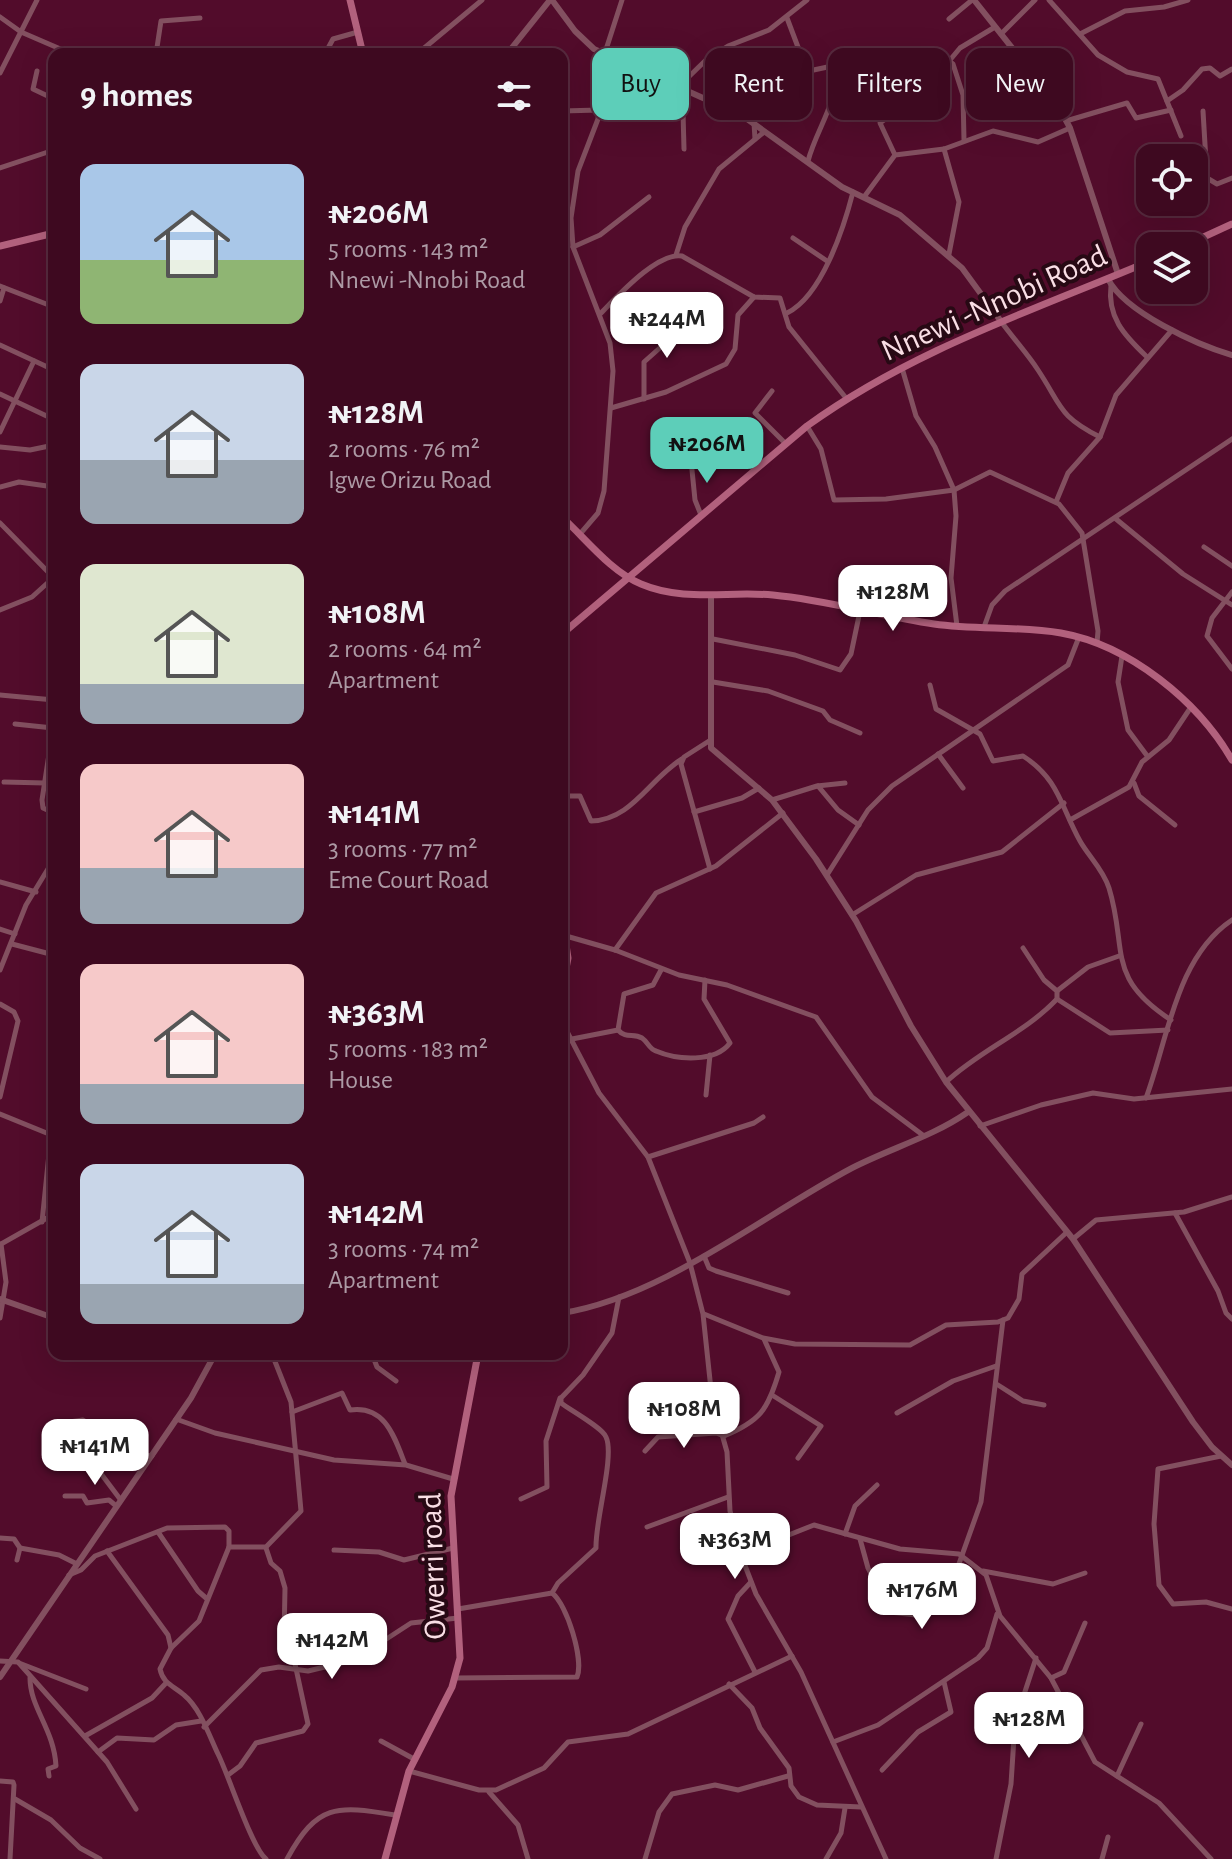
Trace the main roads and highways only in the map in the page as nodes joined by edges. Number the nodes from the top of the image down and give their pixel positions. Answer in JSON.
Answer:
{"nodes":[{"id":1,"x":350,"y":0,"type":"edge"},
{"id":2,"x":362,"y":48,"type":"edge"},
{"id":3,"x":1232,"y":224,"type":"edge"},
{"id":4,"x":48,"y":235,"type":"edge"},
{"id":5,"x":1208,"y":235,"type":"edge"},
{"id":6,"x":0,"y":246,"type":"edge"},
{"id":7,"x":1136,"y":267,"type":"edge"},
{"id":8,"x":568,"y":523,"type":"edge"},
{"id":9,"x":627,"y":576,"type":"junction"},
{"id":10,"x":568,"y":629,"type":"edge"},
{"id":11,"x":1232,"y":760,"type":"edge"},
{"id":12,"x":477,"y":1360,"type":"edge"},
{"id":13,"x":385,"y":1859,"type":"edge"}],
"edges":[{"from":1,"to":2,"type":"main road"},
{"from":3,"to":5,"type":"main road"},
{"from":4,"to":6,"type":"main road"},
{"from":7,"to":9,"type":"main road","name":"Nnewi -Nnobi Road"},
{"from":8,"to":9,"type":"main road"},
{"from":9,"to":10,"type":"main road","name":"Nnewi -Nnobi Road"},
{"from":9,"to":11,"type":"main road"},
{"from":12,"to":13,"type":"main road","name":"Owerri road"}]}
